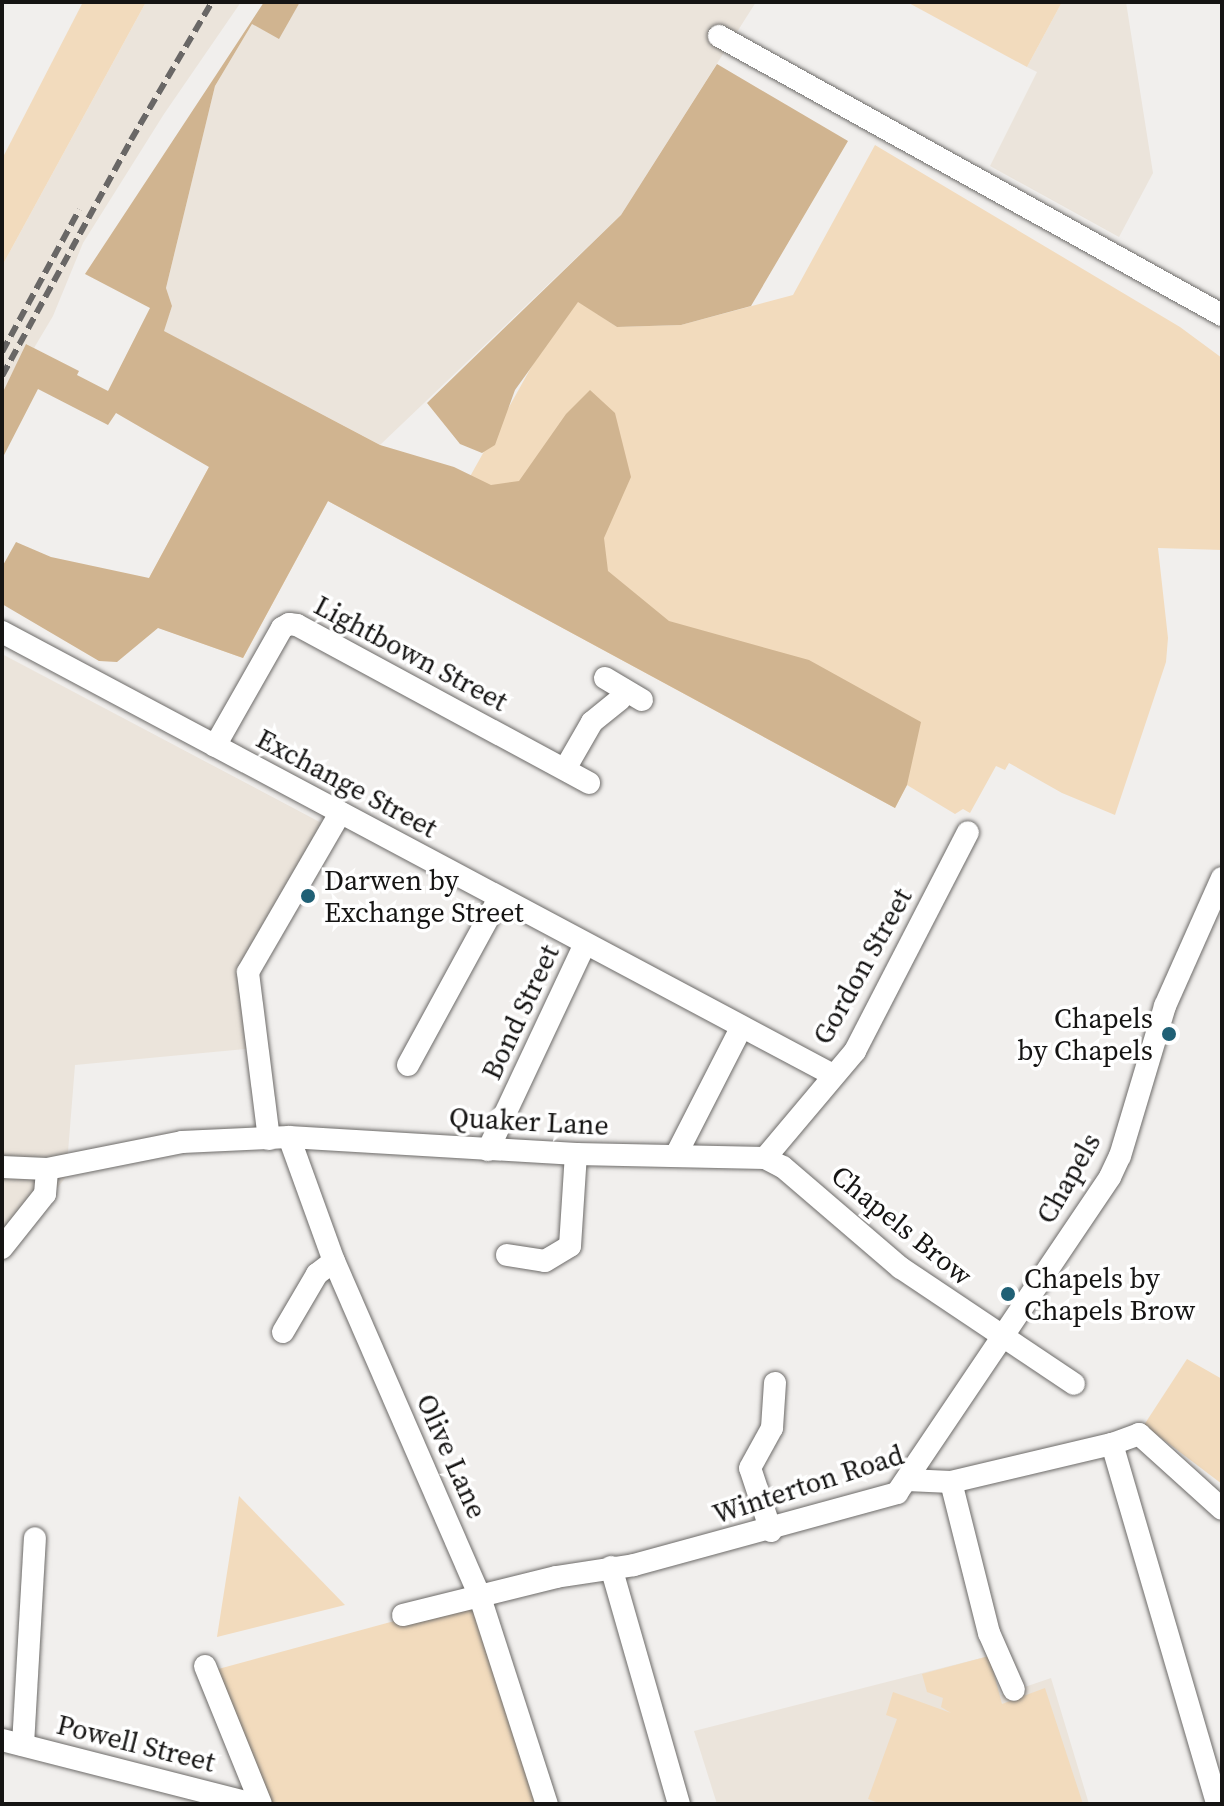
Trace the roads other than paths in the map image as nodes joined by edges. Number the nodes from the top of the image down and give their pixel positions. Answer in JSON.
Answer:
{"nodes":[{"id":1,"x":719,"y":36,"type":"dead end"},
{"id":2,"x":1222,"y":315,"type":"edge"},
{"id":3,"x":2,"y":632,"type":"edge"},
{"id":4,"x":624,"y":689,"type":"dead end"},
{"id":5,"x":215,"y":746,"type":"junction"},
{"id":6,"x":565,"y":769,"type":"junction"},
{"id":7,"x":589,"y":783,"type":"dead end"},
{"id":8,"x":340,"y":813,"type":"junction"},
{"id":9,"x":968,"y":832,"type":"dead end"},
{"id":10,"x":1222,"y":878,"type":"edge"},
{"id":11,"x":499,"y":898,"type":"junction"},
{"id":12,"x":585,"y":944,"type":"junction"},
{"id":13,"x":741,"y":1028,"type":"junction"},
{"id":14,"x":408,"y":1065,"type":"dead end"},
{"id":15,"x":833,"y":1075,"type":"junction"},
{"id":16,"x":279,"y":1138,"type":"junction"},
{"id":17,"x":488,"y":1150,"type":"junction"},
{"id":18,"x":576,"y":1154,"type":"junction"},
{"id":19,"x":676,"y":1155,"type":"junction"},
{"id":20,"x":765,"y":1158,"type":"junction"},
{"id":21,"x":2,"y":1167,"type":"edge"},
{"id":22,"x":47,"y":1169,"type":"junction"},
{"id":23,"x":2,"y":1248,"type":"edge"},
{"id":24,"x":507,"y":1255,"type":"dead end"},
{"id":25,"x":334,"y":1261,"type":"junction"},
{"id":26,"x":283,"y":1332,"type":"dead end"},
{"id":27,"x":1002,"y":1339,"type":"junction"},
{"id":28,"x":775,"y":1383,"type":"dead end"},
{"id":29,"x":1074,"y":1384,"type":"dead end"},
{"id":30,"x":1112,"y":1444,"type":"junction"},
{"id":31,"x":907,"y":1480,"type":"junction"},
{"id":32,"x":951,"y":1482,"type":"junction"},
{"id":33,"x":1222,"y":1509,"type":"edge"},
{"id":34,"x":771,"y":1531,"type":"junction"},
{"id":35,"x":35,"y":1538,"type":"dead end"},
{"id":36,"x":611,"y":1567,"type":"junction"},
{"id":37,"x":479,"y":1594,"type":"junction"},
{"id":38,"x":403,"y":1615,"type":"dead end"},
{"id":39,"x":205,"y":1666,"type":"dead end"},
{"id":40,"x":1014,"y":1690,"type":"dead end"},
{"id":41,"x":13,"y":1742,"type":"edge"},
{"id":42,"x":254,"y":1804,"type":"edge"},
{"id":43,"x":261,"y":1804,"type":"edge"},
{"id":44,"x":547,"y":1804,"type":"edge"},
{"id":45,"x":679,"y":1804,"type":"edge"},
{"id":46,"x":1217,"y":1804,"type":"edge"}],
"edges":[{"from":1,"to":2,"type":"street"},
{"from":3,"to":5,"type":"street","name":"Exchange Street"},
{"from":4,"to":6,"type":"street"},
{"from":5,"to":6,"type":"street","name":"Lightbown Street"},
{"from":5,"to":8,"type":"street","name":"Exchange Street"},
{"from":6,"to":7,"type":"street","name":"Lightbown Street"},
{"from":8,"to":11,"type":"street","name":"Exchange Street"},
{"from":8,"to":16,"type":"street","name":"Olive Lane"},
{"from":9,"to":15,"type":"street","name":"Gordon Street"},
{"from":10,"to":27,"type":"street","name":"Chapels"},
{"from":11,"to":12,"type":"street","name":"Exchange Street"},
{"from":11,"to":14,"type":"street"},
{"from":12,"to":13,"type":"street","name":"Exchange Street"},
{"from":12,"to":17,"type":"street","name":"Bond Street"},
{"from":13,"to":15,"type":"street","name":"Exchange Street"},
{"from":13,"to":19,"type":"street"},
{"from":15,"to":20,"type":"street","name":"Gordon Street"},
{"from":16,"to":17,"type":"street","name":"Quaker Lane"},
{"from":16,"to":22,"type":"street","name":"Quaker Lane"},
{"from":16,"to":25,"type":"street","name":"Olive Lane"},
{"from":17,"to":18,"type":"street","name":"Quaker Lane"},
{"from":18,"to":19,"type":"street","name":"Quaker Lane"},
{"from":18,"to":24,"type":"street"},
{"from":19,"to":20,"type":"street","name":"Quaker Lane"},
{"from":20,"to":27,"type":"street","name":"Chapels Brow"},
{"from":21,"to":22,"type":"street","name":"Quaker Lane"},
{"from":22,"to":23,"type":"street"},
{"from":25,"to":26,"type":"street"},
{"from":25,"to":37,"type":"street","name":"Olive Lane"},
{"from":27,"to":29,"type":"street","name":"Chapels Brow"},
{"from":27,"to":31,"type":"street","name":"Chapels"},
{"from":28,"to":34,"type":"street"},
{"from":30,"to":32,"type":"street","name":"Winterton Road"},
{"from":30,"to":33,"type":"street","name":"Winterton Road"},
{"from":30,"to":46,"type":"street"},
{"from":31,"to":32,"type":"street","name":"Winterton Road"},
{"from":31,"to":34,"type":"street","name":"Winterton Road"},
{"from":32,"to":40,"type":"street"},
{"from":34,"to":36,"type":"street","name":"Winterton Road"},
{"from":35,"to":41,"type":"street"},
{"from":36,"to":37,"type":"street","name":"Winterton Road"},
{"from":36,"to":45,"type":"street"},
{"from":37,"to":38,"type":"street","name":"Winterton Road"},
{"from":37,"to":44,"type":"street","name":"Olive Lane"},
{"from":39,"to":43,"type":"street"},
{"from":41,"to":42,"type":"street","name":"Powell Street"}]}
